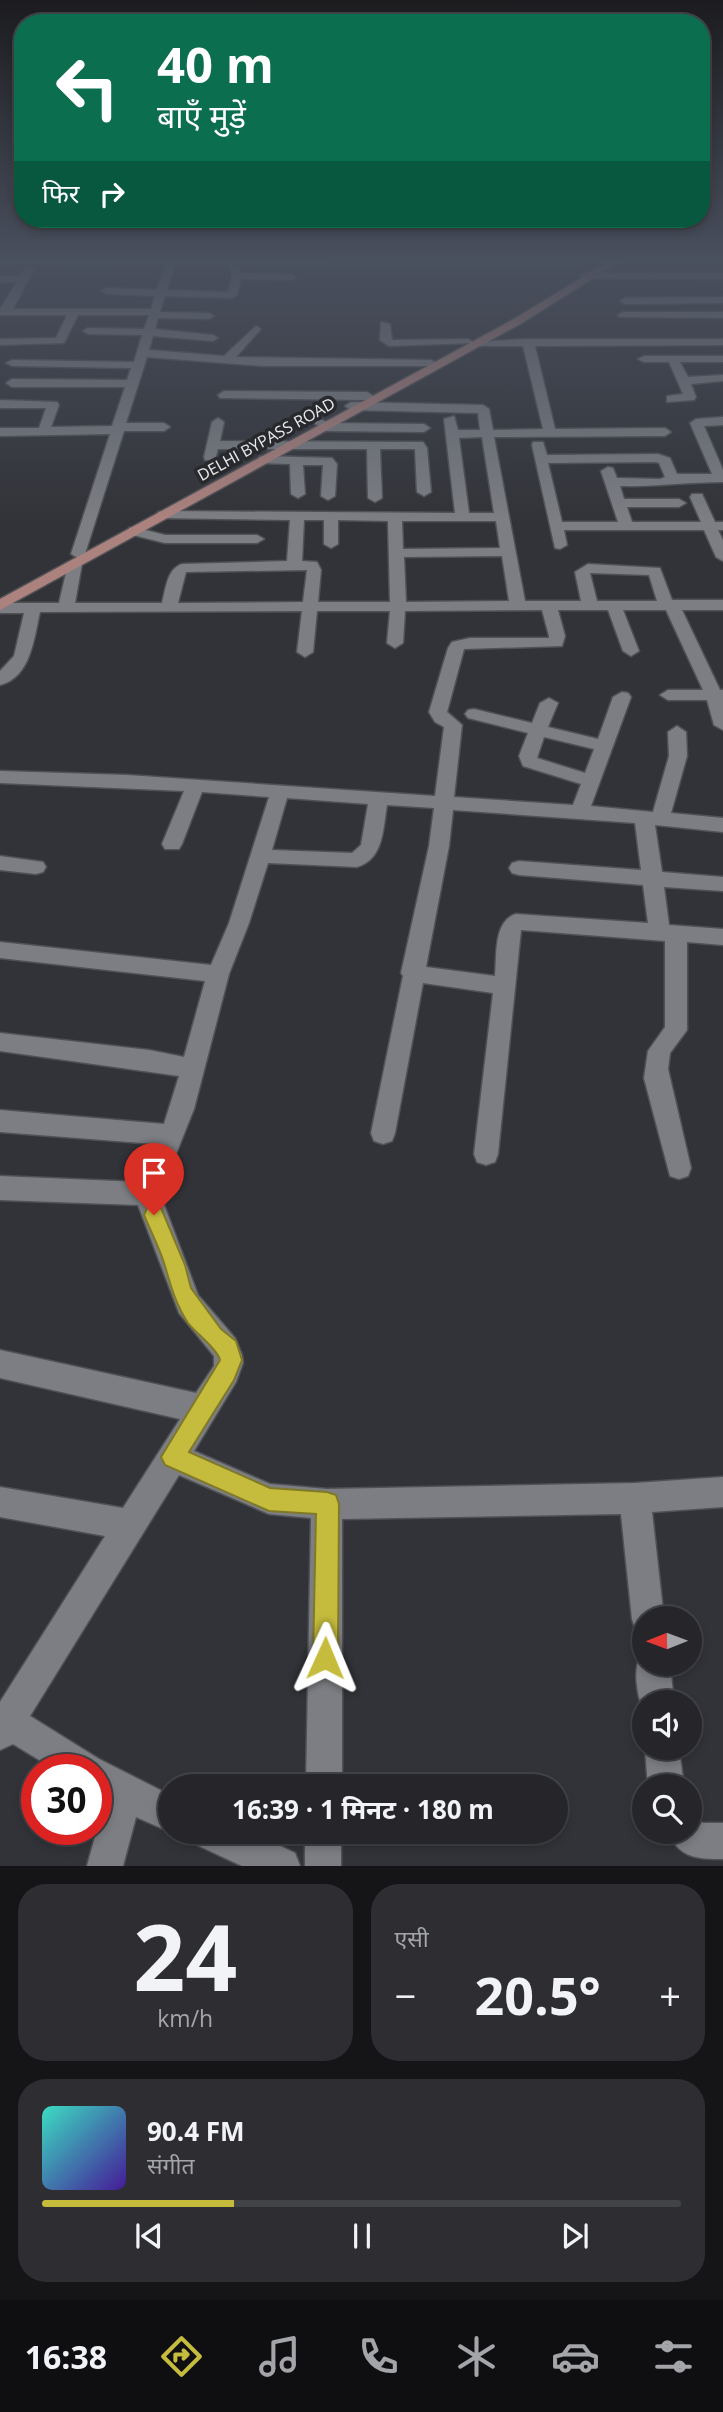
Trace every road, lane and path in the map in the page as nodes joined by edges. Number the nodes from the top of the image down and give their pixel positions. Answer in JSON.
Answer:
{"nodes":[{"id":1,"x":145,"y":346,"type":"edge"},
{"id":2,"x":240,"y":346,"type":"edge"},
{"id":3,"x":467,"y":346,"type":"edge"},
{"id":4,"x":529,"y":346,"type":"edge"},
{"id":5,"x":598,"y":346,"type":"edge"},
{"id":6,"x":300,"y":350,"type":"dead end"},
{"id":7,"x":141,"y":359,"type":"junction"},
{"id":8,"x":603,"y":359,"type":"dead end"},
{"id":9,"x":644,"y":359,"type":"dead end"},
{"id":10,"x":673,"y":359,"type":"junction"},
{"id":11,"x":720,"y":359,"type":"edge"},
{"id":12,"x":227,"y":360,"type":"junction"},
{"id":13,"x":437,"y":361,"type":"junction"},
{"id":14,"x":12,"y":363,"type":"dead end"},
{"id":15,"x":284,"y":364,"type":"junction"},
{"id":16,"x":723,"y":376,"type":"edge"},
{"id":17,"x":684,"y":381,"type":"junction"},
{"id":18,"x":12,"y":383,"type":"dead end"},
{"id":19,"x":133,"y":384,"type":"junction"},
{"id":20,"x":224,"y":395,"type":"dead end"},
{"id":21,"x":369,"y":399,"type":"junction"},
{"id":22,"x":671,"y":400,"type":"dead end"},
{"id":23,"x":1,"y":407,"type":"edge"},
{"id":24,"x":449,"y":407,"type":"junction"},
{"id":25,"x":723,"y":421,"type":"edge"},
{"id":26,"x":218,"y":422,"type":"dead end"},
{"id":27,"x":323,"y":425,"type":"junction"},
{"id":28,"x":164,"y":426,"type":"dead end"},
{"id":29,"x":118,"y":428,"type":"junction"},
{"id":30,"x":410,"y":428,"type":"junction"},
{"id":31,"x":424,"y":428,"type":"dead end"},
{"id":32,"x":44,"y":431,"type":"junction"},
{"id":33,"x":0,"y":432,"type":"edge"},
{"id":34,"x":596,"y":432,"type":"junction"},
{"id":35,"x":665,"y":432,"type":"dead end"},
{"id":36,"x":487,"y":433,"type":"junction"},
{"id":37,"x":543,"y":433,"type":"junction"},
{"id":38,"x":452,"y":434,"type":"junction"},
{"id":39,"x":287,"y":444,"type":"junction"},
{"id":40,"x":373,"y":444,"type":"junction"},
{"id":41,"x":410,"y":444,"type":"junction"},
{"id":42,"x":541,"y":459,"type":"junction"},
{"id":43,"x":604,"y":459,"type":"junction"},
{"id":44,"x":264,"y":460,"type":"junction"},
{"id":45,"x":296,"y":460,"type":"junction"},
{"id":46,"x":720,"y":472,"type":"edge"},
{"id":47,"x":672,"y":478,"type":"junction"},
{"id":48,"x":612,"y":482,"type":"junction"},
{"id":49,"x":425,"y":492,"type":"dead end"},
{"id":50,"x":298,"y":494,"type":"dead end"},
{"id":51,"x":328,"y":496,"type":"dead end"},
{"id":52,"x":696,"y":497,"type":"dead end"},
{"id":53,"x":375,"y":498,"type":"dead end"},
{"id":54,"x":620,"y":503,"type":"junction"},
{"id":55,"x":679,"y":503,"type":"dead end"},
{"id":56,"x":163,"y":515,"type":"junction"},
{"id":57,"x":297,"y":517,"type":"junction"},
{"id":58,"x":331,"y":517,"type":"junction"},
{"id":59,"x":395,"y":517,"type":"junction"},
{"id":60,"x":463,"y":517,"type":"junction"},
{"id":61,"x":501,"y":517,"type":"junction"},
{"id":62,"x":556,"y":526,"type":"junction"},
{"id":63,"x":626,"y":526,"type":"junction"},
{"id":64,"x":716,"y":526,"type":"edge"},
{"id":65,"x":135,"y":531,"type":"junction"},
{"id":66,"x":257,"y":539,"type":"dead end"},
{"id":67,"x":331,"y":544,"type":"dead end"},
{"id":68,"x":560,"y":545,"type":"dead end"},
{"id":69,"x":508,"y":552,"type":"junction"},
{"id":70,"x":397,"y":554,"type":"junction"},
{"id":71,"x":723,"y":557,"type":"edge"},
{"id":72,"x":77,"y":559,"type":"junction"},
{"id":73,"x":294,"y":565,"type":"junction"},
{"id":74,"x":0,"y":597,"type":"edge"},
{"id":75,"x":590,"y":605,"type":"junction"},
{"id":76,"x":723,"y":605,"type":"edge"},
{"id":77,"x":0,"y":606,"type":"edge"},
{"id":78,"x":309,"y":606,"type":"junction"},
{"id":79,"x":398,"y":606,"type":"junction"},
{"id":80,"x":518,"y":606,"type":"junction"},
{"id":81,"x":549,"y":606,"type":"junction"},
{"id":82,"x":614,"y":606,"type":"junction"},
{"id":83,"x":669,"y":606,"type":"junction"},
{"id":84,"x":33,"y":607,"type":"junction"},
{"id":85,"x":66,"y":607,"type":"junction"},
{"id":86,"x":169,"y":607,"type":"junction"},
{"id":87,"x":395,"y":643,"type":"dead end"},
{"id":88,"x":631,"y":651,"type":"dead end"},
{"id":89,"x":305,"y":652,"type":"dead end"},
{"id":90,"x":1,"y":678,"type":"edge"},
{"id":91,"x":668,"y":695,"type":"dead end"},
{"id":92,"x":718,"y":696,"type":"edge"},
{"id":93,"x":622,"y":697,"type":"dead end"},
{"id":94,"x":550,"y":703,"type":"dead end"},
{"id":95,"x":474,"y":714,"type":"dead end"},
{"id":96,"x":723,"y":725,"type":"edge"},
{"id":97,"x":539,"y":729,"type":"junction"},
{"id":98,"x":677,"y":732,"type":"dead end"},
{"id":99,"x":604,"y":746,"type":"junction"},
{"id":100,"x":0,"y":777,"type":"edge"},
{"id":101,"x":592,"y":781,"type":"junction"},
{"id":102,"x":195,"y":786,"type":"junction"},
{"id":103,"x":279,"y":792,"type":"junction"},
{"id":104,"x":378,"y":800,"type":"junction"},
{"id":105,"x":444,"y":804,"type":"junction"},
{"id":106,"x":580,"y":813,"type":"junction"},
{"id":107,"x":652,"y":818,"type":"junction"},
{"id":108,"x":723,"y":825,"type":"edge"},
{"id":109,"x":172,"y":844,"type":"dead end"},
{"id":110,"x":260,"y":856,"type":"junction"},
{"id":111,"x":0,"y":863,"type":"edge"},
{"id":112,"x":36,"y":867,"type":"dead end"},
{"id":113,"x":519,"y":868,"type":"dead end"},
{"id":114,"x":653,"y":877,"type":"junction"},
{"id":115,"x":723,"y":884,"type":"edge"},
{"id":116,"x":668,"y":934,"type":"junction"},
{"id":117,"x":723,"y":937,"type":"edge"},
{"id":118,"x":0,"y":950,"type":"edge"},
{"id":119,"x":218,"y":974,"type":"junction"},
{"id":120,"x":412,"y":974,"type":"junction"},
{"id":121,"x":506,"y":986,"type":"junction"},
{"id":122,"x":0,"y":1042,"type":"edge"},
{"id":123,"x":194,"y":1069,"type":"junction"},
{"id":124,"x":0,"y":1121,"type":"edge"},
{"id":125,"x":383,"y":1133,"type":"dead end"},
{"id":126,"x":170,"y":1135,"type":"junction"},
{"id":127,"x":486,"y":1154,"type":"dead end"},
{"id":128,"x":679,"y":1168,"type":"dead end"},
{"id":129,"x":0,"y":1188,"type":"edge"},
{"id":130,"x":147,"y":1194,"type":"junction"},
{"id":131,"x":0,"y":1364,"type":"edge"},
{"id":132,"x":201,"y":1409,"type":"junction"},
{"id":133,"x":173,"y":1457,"type":"junction"},
{"id":134,"x":723,"y":1492,"type":"edge"},
{"id":135,"x":635,"y":1498,"type":"junction"},
{"id":136,"x":0,"y":1502,"type":"edge"},
{"id":137,"x":327,"y":1504,"type":"junction"},
{"id":138,"x":130,"y":1525,"type":"junction"},
{"id":139,"x":647,"y":1606,"type":"edge"},
{"id":140,"x":4,"y":1727,"type":"edge"},
{"id":141,"x":57,"y":1754,"type":"edge"},
{"id":142,"x":324,"y":1774,"type":"edge"},
{"id":143,"x":112,"y":1785,"type":"edge"},
{"id":144,"x":158,"y":1808,"type":"edge"},
{"id":145,"x":702,"y":1841,"type":"edge"},
{"id":146,"x":723,"y":1842,"type":"edge"},
{"id":147,"x":235,"y":1844,"type":"edge"},
{"id":148,"x":323,"y":1844,"type":"edge"},
{"id":149,"x":107,"y":1845,"type":"edge"},
{"id":150,"x":105,"y":1866,"type":"edge"},
{"id":151,"x":282,"y":1866,"type":"edge"},
{"id":152,"x":323,"y":1866,"type":"edge"}],
"edges":[{"from":1,"to":7,"type":"street"},
{"from":2,"to":12,"type":"street"},
{"from":3,"to":13,"type":"main road","name":"DELHI BYPASS ROAD"},
{"from":4,"to":37,"type":"street"},
{"from":5,"to":8,"type":"street"},
{"from":6,"to":15,"type":"street"},
{"from":7,"to":12,"type":"street"},
{"from":7,"to":14,"type":"street"},
{"from":7,"to":19,"type":"street"},
{"from":9,"to":10,"type":"street"},
{"from":10,"to":11,"type":"street"},
{"from":10,"to":17,"type":"street"},
{"from":11,"to":16,"type":"street"},
{"from":12,"to":15,"type":"street"},
{"from":13,"to":15,"type":"street"},
{"from":13,"to":21,"type":"main road","name":"DELHI BYPASS ROAD"},
{"from":16,"to":17,"type":"street"},
{"from":17,"to":22,"type":"street"},
{"from":18,"to":19,"type":"street"},
{"from":19,"to":29,"type":"street"},
{"from":20,"to":21,"type":"street"},
{"from":21,"to":24,"type":"street"},
{"from":21,"to":27,"type":"main road","name":"DELHI BYPASS ROAD"},
{"from":23,"to":32,"type":"street"},
{"from":24,"to":36,"type":"street"},
{"from":24,"to":38,"type":"street"},
{"from":25,"to":46,"type":"street"},
{"from":26,"to":39,"type":"street"},
{"from":27,"to":30,"type":"street"},
{"from":27,"to":39,"type":"main road","name":"DELHI BYPASS ROAD"},
{"from":28,"to":29,"type":"street"},
{"from":29,"to":32,"type":"street"},
{"from":29,"to":72,"type":"street"},
{"from":30,"to":31,"type":"street"},
{"from":30,"to":41,"type":"street"},
{"from":32,"to":33,"type":"street"},
{"from":34,"to":35,"type":"street"},
{"from":34,"to":37,"type":"street"},
{"from":34,"to":43,"type":"street"},
{"from":36,"to":37,"type":"street"},
{"from":36,"to":38,"type":"street"},
{"from":36,"to":61,"type":"street"},
{"from":37,"to":42,"type":"street"},
{"from":38,"to":60,"type":"street"},
{"from":39,"to":40,"type":"street"},
{"from":39,"to":44,"type":"main road","name":"DELHI BYPASS ROAD"},
{"from":39,"to":72,"type":"main road","name":"DELHI BYPASS ROAD"},
{"from":40,"to":41,"type":"street"},
{"from":40,"to":53,"type":"street"},
{"from":41,"to":49,"type":"street"},
{"from":42,"to":43,"type":"street"},
{"from":42,"to":62,"type":"street"},
{"from":43,"to":47,"type":"street"},
{"from":43,"to":48,"type":"street"},
{"from":44,"to":45,"type":"street"},
{"from":44,"to":56,"type":"main road","name":"DELHI BYPASS ROAD"},
{"from":45,"to":50,"type":"street"},
{"from":45,"to":51,"type":"street"},
{"from":46,"to":47,"type":"street"},
{"from":47,"to":48,"type":"street"},
{"from":48,"to":54,"type":"street"},
{"from":52,"to":64,"type":"street"},
{"from":54,"to":55,"type":"street"},
{"from":54,"to":63,"type":"street"},
{"from":56,"to":57,"type":"street"},
{"from":56,"to":65,"type":"main road","name":"DELHI BYPASS ROAD"},
{"from":57,"to":58,"type":"street"},
{"from":57,"to":73,"type":"street"},
{"from":58,"to":59,"type":"street"},
{"from":58,"to":67,"type":"street"},
{"from":59,"to":60,"type":"street"},
{"from":59,"to":70,"type":"street"},
{"from":60,"to":61,"type":"street"},
{"from":61,"to":69,"type":"street"},
{"from":62,"to":63,"type":"street"},
{"from":62,"to":68,"type":"street"},
{"from":63,"to":64,"type":"street"},
{"from":64,"to":71,"type":"street"},
{"from":65,"to":66,"type":"street"},
{"from":65,"to":72,"type":"main road","name":"DELHI BYPASS ROAD"},
{"from":69,"to":70,"type":"street"},
{"from":69,"to":80,"type":"street"},
{"from":70,"to":79,"type":"street"},
{"from":72,"to":74,"type":"main road","name":"DELHI BYPASS ROAD"},
{"from":72,"to":77,"type":"main road","name":"DELHI BYPASS ROAD"},
{"from":72,"to":85,"type":"street"},
{"from":73,"to":78,"type":"street"},
{"from":73,"to":86,"type":"street"},
{"from":75,"to":81,"type":"street"},
{"from":75,"to":82,"type":"street"},
{"from":75,"to":83,"type":"street"},
{"from":76,"to":83,"type":"street"},
{"from":77,"to":84,"type":"street"},
{"from":78,"to":79,"type":"street"},
{"from":78,"to":86,"type":"street"},
{"from":78,"to":89,"type":"street"},
{"from":79,"to":80,"type":"street"},
{"from":79,"to":87,"type":"street"},
{"from":80,"to":81,"type":"street"},
{"from":81,"to":105,"type":"street"},
{"from":82,"to":83,"type":"street"},
{"from":82,"to":88,"type":"street"},
{"from":83,"to":92,"type":"street"},
{"from":84,"to":85,"type":"street"},
{"from":84,"to":90,"type":"street"},
{"from":85,"to":86,"type":"street"},
{"from":91,"to":92,"type":"street"},
{"from":92,"to":96,"type":"street"},
{"from":93,"to":99,"type":"street"},
{"from":94,"to":97,"type":"street"},
{"from":95,"to":97,"type":"street"},
{"from":97,"to":99,"type":"street"},
{"from":97,"to":101,"type":"street"},
{"from":98,"to":107,"type":"street"},
{"from":99,"to":101,"type":"street"},
{"from":100,"to":102,"type":"street"},
{"from":101,"to":106,"type":"street"},
{"from":102,"to":103,"type":"street"},
{"from":102,"to":109,"type":"street"},
{"from":103,"to":104,"type":"street"},
{"from":103,"to":110,"type":"street"},
{"from":104,"to":105,"type":"street"},
{"from":104,"to":110,"type":"street"},
{"from":105,"to":106,"type":"street"},
{"from":105,"to":120,"type":"street"},
{"from":106,"to":107,"type":"street"},
{"from":107,"to":108,"type":"street"},
{"from":107,"to":114,"type":"street"},
{"from":110,"to":119,"type":"street"},
{"from":111,"to":112,"type":"street"},
{"from":113,"to":114,"type":"street"},
{"from":114,"to":115,"type":"street"},
{"from":114,"to":116,"type":"street"},
{"from":116,"to":117,"type":"street"},
{"from":116,"to":121,"type":"street"},
{"from":116,"to":128,"type":"street"},
{"from":118,"to":119,"type":"street"},
{"from":119,"to":123,"type":"street"},
{"from":120,"to":121,"type":"street"},
{"from":120,"to":125,"type":"street"},
{"from":121,"to":127,"type":"street"},
{"from":122,"to":123,"type":"street"},
{"from":123,"to":126,"type":"street"},
{"from":124,"to":126,"type":"street"},
{"from":126,"to":130,"type":"street"},
{"from":129,"to":130,"type":"street"},
{"from":130,"to":132,"type":"street"},
{"from":131,"to":132,"type":"street"},
{"from":132,"to":133,"type":"street"},
{"from":133,"to":137,"type":"street"},
{"from":133,"to":138,"type":"street"},
{"from":134,"to":135,"type":"street"},
{"from":135,"to":137,"type":"street"},
{"from":135,"to":139,"type":"street"},
{"from":136,"to":138,"type":"street"},
{"from":137,"to":142,"type":"street"},
{"from":138,"to":140,"type":"street"},
{"from":140,"to":141,"type":"street"},
{"from":143,"to":144,"type":"street"},
{"from":145,"to":146,"type":"street"},
{"from":147,"to":151,"type":"street"},
{"from":148,"to":152,"type":"street"},
{"from":149,"to":150,"type":"street"}]}
